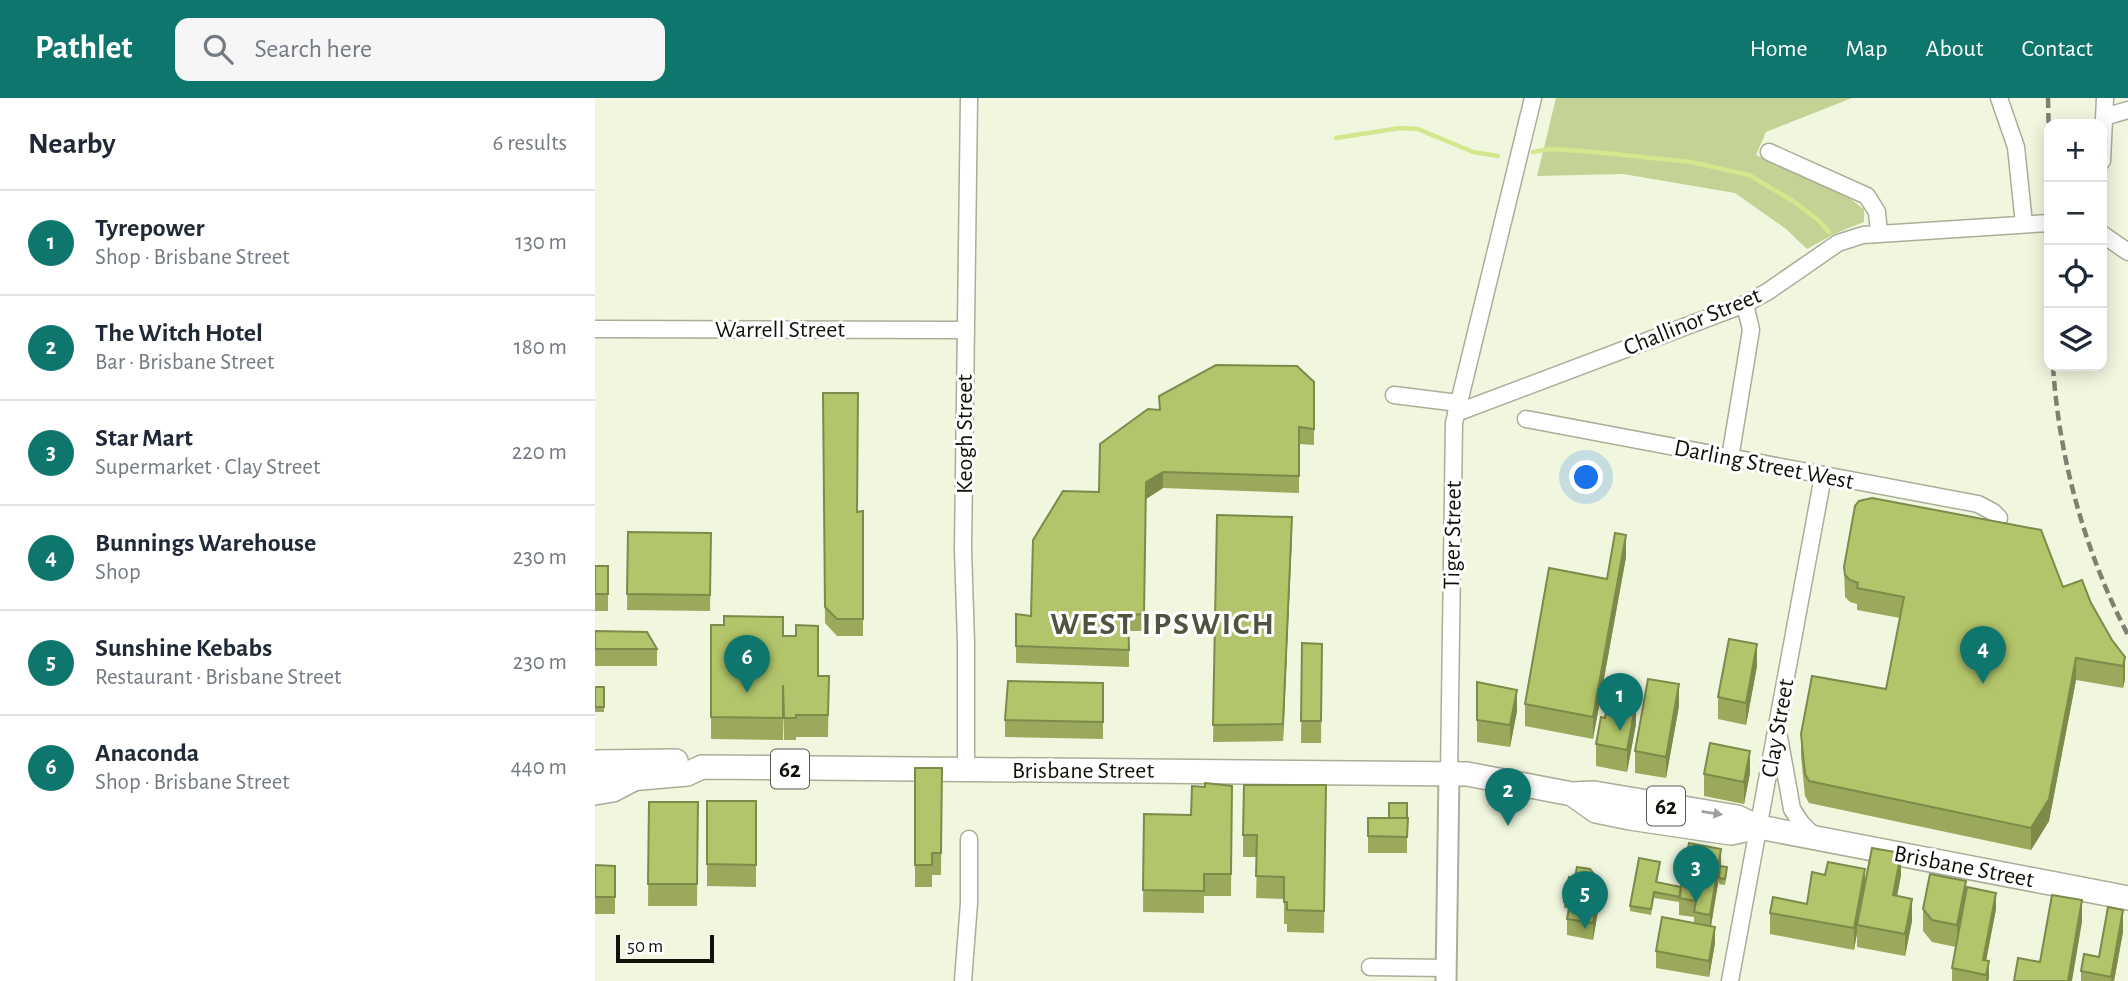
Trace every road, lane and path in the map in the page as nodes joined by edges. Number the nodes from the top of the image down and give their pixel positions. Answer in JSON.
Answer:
{"nodes":[{"id":1,"x":1532,"y":98,"type":"edge"},
{"id":2,"x":1999,"y":98,"type":"edge"},
{"id":3,"x":2105,"y":98,"type":"edge"},
{"id":4,"x":969,"y":99,"type":"edge"},
{"id":5,"x":2128,"y":110,"type":"edge"},
{"id":6,"x":2104,"y":117,"type":"joint"},
{"id":7,"x":1769,"y":152,"type":"dead end"},
{"id":8,"x":2036,"y":223,"type":"edge"},
{"id":9,"x":1879,"y":234,"type":"junction"},
{"id":10,"x":2107,"y":237,"type":"edge"},
{"id":11,"x":2128,"y":252,"type":"edge"},
{"id":12,"x":1745,"y":304,"type":"junction"},
{"id":13,"x":595,"y":329,"type":"edge"},
{"id":14,"x":964,"y":330,"type":"junction"},
{"id":15,"x":1394,"y":395,"type":"dead end"},
{"id":16,"x":1457,"y":408,"type":"junction"},
{"id":17,"x":1526,"y":419,"type":"dead end"},
{"id":18,"x":1730,"y":458,"type":"junction"},
{"id":19,"x":1823,"y":475,"type":"junction"},
{"id":20,"x":1999,"y":518,"type":"dead end"},
{"id":21,"x":1777,"y":728,"type":"junction"},
{"id":22,"x":595,"y":762,"type":"edge"},
{"id":23,"x":702,"y":768,"type":"junction"},
{"id":24,"x":966,"y":769,"type":"junction"},
{"id":25,"x":1449,"y":774,"type":"junction"},
{"id":26,"x":639,"y":778,"type":"junction"},
{"id":27,"x":595,"y":782,"type":"edge"},
{"id":28,"x":595,"y":794,"type":"edge"},
{"id":29,"x":1759,"y":827,"type":"junction"},
{"id":30,"x":1815,"y":837,"type":"junction"},
{"id":31,"x":969,"y":839,"type":"dead end"},
{"id":32,"x":2128,"y":898,"type":"edge"},
{"id":33,"x":1370,"y":967,"type":"dead end"},
{"id":34,"x":1446,"y":974,"type":"edge"},
{"id":35,"x":963,"y":981,"type":"edge"},
{"id":36,"x":1730,"y":981,"type":"edge"}],
"edges":[{"from":1,"to":16,"type":"street","name":"Tiger Street"},
{"from":2,"to":8,"type":"street"},
{"from":3,"to":6,"type":"street"},
{"from":4,"to":14,"type":"street","name":"Keogh Street"},
{"from":5,"to":6,"type":"street"},
{"from":7,"to":9,"type":"street"},
{"from":8,"to":9,"type":"street","name":"Challinor Street"},
{"from":9,"to":12,"type":"street","name":"Challinor Street"},
{"from":10,"to":11,"type":"street"},
{"from":12,"to":16,"type":"street","name":"Challinor Street"},
{"from":12,"to":18,"type":"street"},
{"from":13,"to":14,"type":"street","name":"Warrell Street"},
{"from":14,"to":24,"type":"street","name":"Keogh Street"},
{"from":15,"to":16,"type":"street"},
{"from":16,"to":25,"type":"street","name":"Tiger Street"},
{"from":17,"to":18,"type":"street","name":"Darling Street West"},
{"from":18,"to":19,"type":"street","name":"Darling Street West"},
{"from":19,"to":20,"type":"street","name":"Darling Street West"},
{"from":19,"to":21,"type":"street","name":"Clay Street"},
{"from":21,"to":29,"type":"street","name":"Clay Street"},
{"from":21,"to":30,"type":"street"},
{"from":22,"to":23,"type":"main road","number":"62"},
{"from":23,"to":24,"type":"main road","name":"Brisbane Street","number":"62"},
{"from":23,"to":26,"type":"main road","name":"Brisbane Street","number":"62"},
{"from":24,"to":25,"type":"main road","name":"Brisbane Street","number":"62"},
{"from":25,"to":29,"type":"main road","name":"Brisbane Street","number":"62"},
{"from":25,"to":34,"type":"street","name":"Tiger Street"},
{"from":26,"to":27,"type":"main road","name":"Brisbane Street","number":"62"},
{"from":26,"to":28,"type":"main road"},
{"from":29,"to":30,"type":"main road","name":"Brisbane Street","number":"62"},
{"from":29,"to":36,"type":"street","name":"Clay Street"},
{"from":30,"to":32,"type":"main road","name":"Brisbane Street","number":"62"},
{"from":31,"to":35,"type":"street"},
{"from":33,"to":34,"type":"street"}]}
